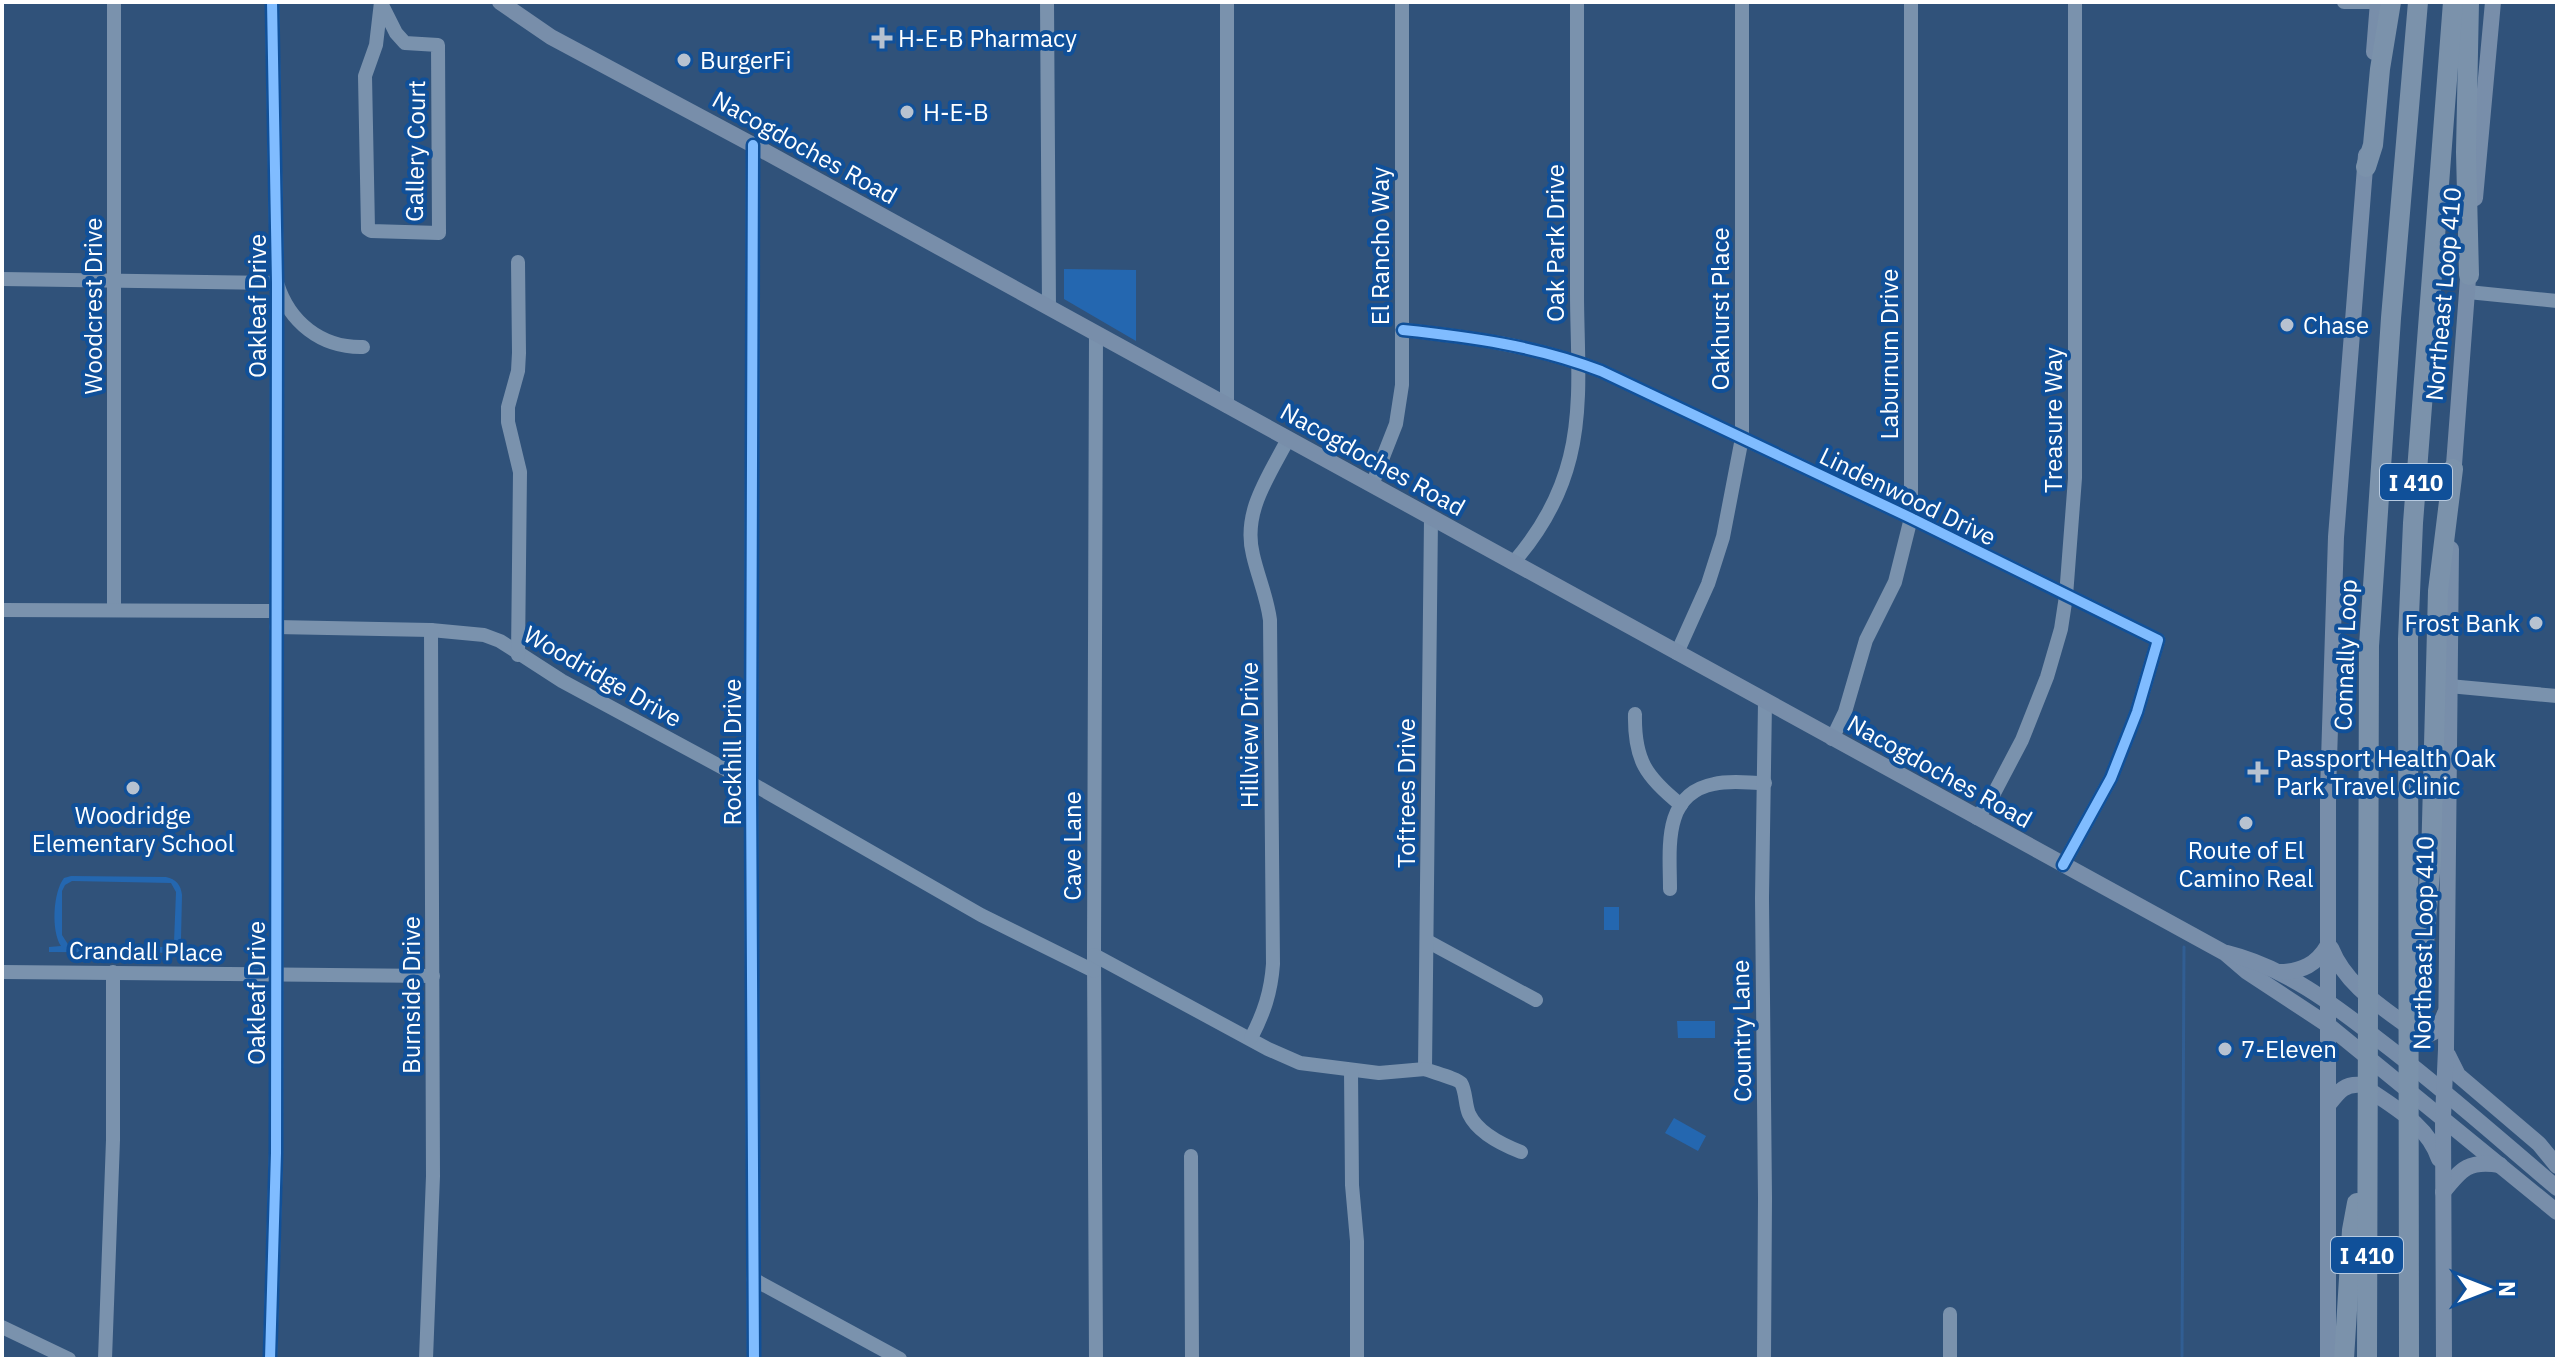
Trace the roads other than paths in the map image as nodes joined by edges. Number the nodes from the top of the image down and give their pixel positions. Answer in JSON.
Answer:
{"nodes":[{"id":1,"x":114,"y":2,"type":"edge"},
{"id":2,"x":272,"y":2,"type":"edge"},
{"id":3,"x":500,"y":2,"type":"edge"},
{"id":4,"x":1047,"y":2,"type":"edge"},
{"id":5,"x":1227,"y":2,"type":"edge"},
{"id":6,"x":1402,"y":2,"type":"edge"},
{"id":7,"x":1577,"y":2,"type":"edge"},
{"id":8,"x":1742,"y":2,"type":"edge"},
{"id":9,"x":1911,"y":2,"type":"edge"},
{"id":10,"x":2075,"y":2,"type":"edge"},
{"id":11,"x":2344,"y":2,"type":"edge"},
{"id":12,"x":2378,"y":2,"type":"edge"},
{"id":13,"x":2391,"y":2,"type":"edge"},
{"id":14,"x":2418,"y":2,"type":"edge"},
{"id":15,"x":2453,"y":2,"type":"edge"},
{"id":16,"x":2469,"y":2,"type":"edge"},
{"id":17,"x":2493,"y":2,"type":"edge"},
{"id":18,"x":381,"y":3,"type":"edge"},
{"id":19,"x":753,"y":145,"type":"junction"},
{"id":20,"x":2366,"y":167,"type":"junction"},
{"id":21,"x":518,"y":262,"type":"dead end"},
{"id":22,"x":2,"y":279,"type":"edge"},
{"id":23,"x":115,"y":280,"type":"junction"},
{"id":24,"x":277,"y":283,"type":"junction"},
{"id":25,"x":2468,"y":284,"type":"junction"},
{"id":26,"x":2557,"y":301,"type":"edge"},
{"id":27,"x":1049,"y":308,"type":"junction"},
{"id":28,"x":1403,"y":330,"type":"junction"},
{"id":29,"x":1096,"y":334,"type":"junction"},
{"id":30,"x":363,"y":347,"type":"dead end"},
{"id":31,"x":1577,"y":362,"type":"junction"},
{"id":32,"x":1227,"y":406,"type":"junction"},
{"id":33,"x":1742,"y":438,"type":"junction"},
{"id":34,"x":1288,"y":439,"type":"junction"},
{"id":35,"x":2453,"y":469,"type":"junction"},
{"id":36,"x":1372,"y":485,"type":"junction"},
{"id":37,"x":1431,"y":518,"type":"junction"},
{"id":38,"x":1911,"y":518,"type":"junction"},
{"id":39,"x":1513,"y":563,"type":"junction"},
{"id":40,"x":2066,"y":596,"type":"junction"},
{"id":41,"x":114,"y":609,"type":"junction"},
{"id":42,"x":2,"y":610,"type":"edge"},
{"id":43,"x":276,"y":611,"type":"junction"},
{"id":44,"x":276,"y":627,"type":"junction"},
{"id":45,"x":431,"y":630,"type":"junction"},
{"id":46,"x":1677,"y":653,"type":"junction"},
{"id":47,"x":518,"y":655,"type":"junction"},
{"id":48,"x":2449,"y":686,"type":"junction"},
{"id":49,"x":2557,"y":696,"type":"edge"},
{"id":50,"x":1765,"y":702,"type":"junction"},
{"id":51,"x":1635,"y":714,"type":"dead end"},
{"id":52,"x":1832,"y":739,"type":"junction"},
{"id":53,"x":751,"y":783,"type":"junction"},
{"id":54,"x":1765,"y":783,"type":"junction"},
{"id":55,"x":1681,"y":805,"type":"junction"},
{"id":56,"x":1977,"y":818,"type":"junction"},
{"id":57,"x":2063,"y":865,"type":"junction"},
{"id":58,"x":1670,"y":889,"type":"dead end"},
{"id":59,"x":1427,"y":941,"type":"junction"},
{"id":60,"x":2329,"y":943,"type":"junction"},
{"id":61,"x":2225,"y":953,"type":"junction"},
{"id":62,"x":1094,"y":955,"type":"junction"},
{"id":63,"x":2415,"y":964,"type":"junction"},
{"id":64,"x":1094,"y":971,"type":"junction"},
{"id":65,"x":2,"y":972,"type":"edge"},
{"id":66,"x":113,"y":972,"type":"junction"},
{"id":67,"x":2275,"y":972,"type":"junction"},
{"id":68,"x":276,"y":975,"type":"junction"},
{"id":69,"x":433,"y":976,"type":"junction"},
{"id":70,"x":1536,"y":1000,"type":"dead end"},
{"id":71,"x":2329,"y":1001,"type":"junction"},
{"id":72,"x":2447,"y":1009,"type":"junction"},
{"id":73,"x":2328,"y":1025,"type":"junction"},
{"id":74,"x":1251,"y":1038,"type":"junction"},
{"id":75,"x":2446,"y":1049,"type":"junction"},
{"id":76,"x":1425,"y":1069,"type":"junction"},
{"id":77,"x":1351,"y":1071,"type":"junction"},
{"id":78,"x":2443,"y":1089,"type":"junction"},
{"id":79,"x":2329,"y":1104,"type":"junction"},
{"id":80,"x":2443,"y":1117,"type":"junction"},
{"id":81,"x":2367,"y":1151,"type":"junction"},
{"id":82,"x":1521,"y":1152,"type":"dead end"},
{"id":83,"x":1191,"y":1156,"type":"dead end"},
{"id":84,"x":2500,"y":1165,"type":"junction"},
{"id":85,"x":2557,"y":1166,"type":"edge"},
{"id":86,"x":2443,"y":1172,"type":"junction"},
{"id":87,"x":2557,"y":1188,"type":"edge"},
{"id":88,"x":2443,"y":1192,"type":"junction"},
{"id":89,"x":2557,"y":1212,"type":"edge"},
{"id":90,"x":753,"y":1279,"type":"junction"},
{"id":91,"x":1950,"y":1314,"type":"dead end"},
{"id":92,"x":2,"y":1327,"type":"edge"},
{"id":93,"x":69,"y":1359,"type":"edge"},
{"id":94,"x":105,"y":1359,"type":"edge"},
{"id":95,"x":270,"y":1359,"type":"edge"},
{"id":96,"x":426,"y":1359,"type":"edge"},
{"id":97,"x":754,"y":1359,"type":"edge"},
{"id":98,"x":900,"y":1359,"type":"edge"},
{"id":99,"x":1096,"y":1359,"type":"edge"},
{"id":100,"x":1192,"y":1359,"type":"edge"},
{"id":101,"x":1357,"y":1359,"type":"edge"},
{"id":102,"x":1764,"y":1359,"type":"edge"},
{"id":103,"x":1950,"y":1359,"type":"edge"},
{"id":104,"x":2328,"y":1359,"type":"edge"},
{"id":105,"x":2344,"y":1359,"type":"edge"},
{"id":106,"x":2367,"y":1359,"type":"edge"},
{"id":107,"x":2409,"y":1359,"type":"edge"},
{"id":108,"x":2444,"y":1359,"type":"edge"}],
"edges":[{"from":1,"to":23,"type":"street","name":"Woodcrest Drive"},
{"from":2,"to":24,"type":"street","name":"Oakleaf Drive"},
{"from":3,"to":19,"type":"main road","name":"Nacogdoches Road"},
{"from":4,"to":27,"type":"street"},
{"from":5,"to":32,"type":"street"},
{"from":6,"to":28,"type":"street","name":"El Rancho Way"},
{"from":7,"to":31,"type":"street","name":"Oak Park Drive"},
{"from":8,"to":33,"type":"street","name":"Oakhurst Place"},
{"from":9,"to":38,"type":"street","name":"Laburnum Drive"},
{"from":10,"to":40,"type":"street","name":"Treasure Way"},
{"from":11,"to":12,"type":"street"},
{"from":12,"to":20,"type":"main road"},
{"from":13,"to":20,"type":"highway"},
{"from":14,"to":81,"type":"highway","name":"Connally Loop","number":"I 410"},
{"from":15,"to":63,"type":"highway","number":"I 410"},
{"from":16,"to":25,"type":"highway"},
{"from":17,"to":25,"type":"main road","name":"Northeast Loop 410"},
{"from":18,"to":18,"type":"street","name":"Gallery Court"},
{"from":19,"to":27,"type":"main road","name":"Nacogdoches Road"},
{"from":19,"to":53,"type":"street","name":"Rockhill Drive"},
{"from":20,"to":60,"type":"main road"},
{"from":21,"to":47,"type":"street"},
{"from":22,"to":23,"type":"street"},
{"from":23,"to":24,"type":"street"},
{"from":23,"to":41,"type":"street","name":"Woodcrest Drive"},
{"from":24,"to":30,"type":"street"},
{"from":24,"to":43,"type":"street","name":"Oakleaf Drive"},
{"from":25,"to":26,"type":"street"},
{"from":25,"to":35,"type":"main road","name":"Northeast Loop 410"},
{"from":27,"to":29,"type":"main road","name":"Nacogdoches Road"},
{"from":28,"to":31,"type":"street","name":"Lindenwood Drive"},
{"from":28,"to":36,"type":"street","name":"El Rancho Way"},
{"from":29,"to":32,"type":"main road","name":"Nacogdoches Road"},
{"from":29,"to":62,"type":"street","name":"Cave Lane"},
{"from":31,"to":33,"type":"street","name":"Lindenwood Drive"},
{"from":31,"to":39,"type":"street","name":"Oak Park Drive"},
{"from":32,"to":34,"type":"main road","name":"Nacogdoches Road"},
{"from":33,"to":38,"type":"street","name":"Lindenwood Drive"},
{"from":33,"to":46,"type":"street","name":"Oakhurst Place"},
{"from":34,"to":36,"type":"main road","name":"Nacogdoches Road"},
{"from":34,"to":74,"type":"street","name":"Hillview Drive"},
{"from":35,"to":48,"type":"main road","name":"Northeast Loop 410"},
{"from":35,"to":63,"type":"highway"},
{"from":36,"to":37,"type":"main road","name":"Nacogdoches Road"},
{"from":37,"to":39,"type":"main road","name":"Nacogdoches Road"},
{"from":37,"to":59,"type":"street","name":"Toftrees Drive"},
{"from":38,"to":40,"type":"street","name":"Lindenwood Drive"},
{"from":38,"to":52,"type":"street","name":"Laburnum Drive"},
{"from":39,"to":46,"type":"main road","name":"Nacogdoches Road"},
{"from":40,"to":56,"type":"street","name":"Treasure Way"},
{"from":40,"to":57,"type":"street","name":"Lindenwood Drive"},
{"from":41,"to":42,"type":"street"},
{"from":41,"to":43,"type":"street"},
{"from":43,"to":44,"type":"street","name":"Oakleaf Drive"},
{"from":44,"to":45,"type":"street","name":"Woodridge Drive"},
{"from":44,"to":68,"type":"street","name":"Oakleaf Drive"},
{"from":45,"to":47,"type":"street","name":"Woodridge Drive"},
{"from":45,"to":69,"type":"street","name":"Burnside Drive"},
{"from":46,"to":50,"type":"main road","name":"Nacogdoches Road"},
{"from":47,"to":53,"type":"street","name":"Woodridge Drive"},
{"from":48,"to":49,"type":"street"},
{"from":48,"to":72,"type":"main road","name":"Northeast Loop 410"},
{"from":50,"to":52,"type":"main road","name":"Nacogdoches Road"},
{"from":50,"to":54,"type":"street","name":"Country Lane"},
{"from":51,"to":55,"type":"street"},
{"from":52,"to":56,"type":"main road","name":"Nacogdoches Road"},
{"from":53,"to":64,"type":"street","name":"Woodridge Drive"},
{"from":53,"to":90,"type":"street","name":"Rockhill Drive"},
{"from":54,"to":55,"type":"street"},
{"from":54,"to":102,"type":"street","name":"Country Lane"},
{"from":55,"to":58,"type":"street"},
{"from":56,"to":57,"type":"main road","name":"Nacogdoches Road"},
{"from":57,"to":61,"type":"main road","name":"Nacogdoches Road"},
{"from":59,"to":70,"type":"street"},
{"from":59,"to":76,"type":"street","name":"Toftrees Drive"},
{"from":60,"to":67,"type":"main road"},
{"from":60,"to":71,"type":"main road"},
{"from":60,"to":72,"type":"main road"},
{"from":61,"to":67,"type":"main road","name":"Nacogdoches Road"},
{"from":61,"to":73,"type":"main road","name":"Nacogdoches Road"},
{"from":62,"to":64,"type":"street","name":"Cave Lane"},
{"from":62,"to":74,"type":"street"},
{"from":63,"to":107,"type":"highway","number":"I 410"},
{"from":64,"to":99,"type":"street","name":"Cave Lane"},
{"from":65,"to":66,"type":"street","name":"Crandall Place"},
{"from":66,"to":68,"type":"street","name":"Crandall Place"},
{"from":66,"to":94,"type":"street"},
{"from":67,"to":71,"type":"main road","name":"Nacogdoches Road"},
{"from":68,"to":69,"type":"street","name":"Crandall Place"},
{"from":68,"to":95,"type":"street","name":"Oakleaf Drive"},
{"from":69,"to":96,"type":"street","name":"Burnside Drive"},
{"from":71,"to":73,"type":"main road"},
{"from":71,"to":78,"type":"main road","name":"Nacogdoches Road"},
{"from":72,"to":75,"type":"main road","name":"Northeast Loop 410"},
{"from":73,"to":79,"type":"main road"},
{"from":73,"to":80,"type":"main road","name":"Nacogdoches Road"},
{"from":74,"to":77,"type":"street"},
{"from":75,"to":78,"type":"main road","name":"Northeast Loop 410"},
{"from":75,"to":85,"type":"main road"},
{"from":76,"to":77,"type":"street"},
{"from":76,"to":82,"type":"street"},
{"from":77,"to":101,"type":"street"},
{"from":78,"to":80,"type":"main road","name":"Northeast Loop 410"},
{"from":78,"to":87,"type":"main road","name":"Nacogdoches Road"},
{"from":79,"to":86,"type":"main road"},
{"from":79,"to":104,"type":"main road"},
{"from":80,"to":84,"type":"main road","name":"Nacogdoches Road"},
{"from":80,"to":86,"type":"main road","name":"Northeast Loop 410"},
{"from":81,"to":105,"type":"highway"},
{"from":81,"to":106,"type":"highway","name":"Connally Loop","number":"I 410"},
{"from":83,"to":100,"type":"street"},
{"from":84,"to":88,"type":"main road"},
{"from":84,"to":89,"type":"main road","name":"Nacogdoches Road"},
{"from":86,"to":88,"type":"main road","name":"Northeast Loop 410"},
{"from":88,"to":108,"type":"main road","name":"Northeast Loop 410"},
{"from":90,"to":97,"type":"street","name":"Rockhill Drive"},
{"from":90,"to":98,"type":"street"},
{"from":91,"to":103,"type":"street"},
{"from":92,"to":93,"type":"street"}]}
